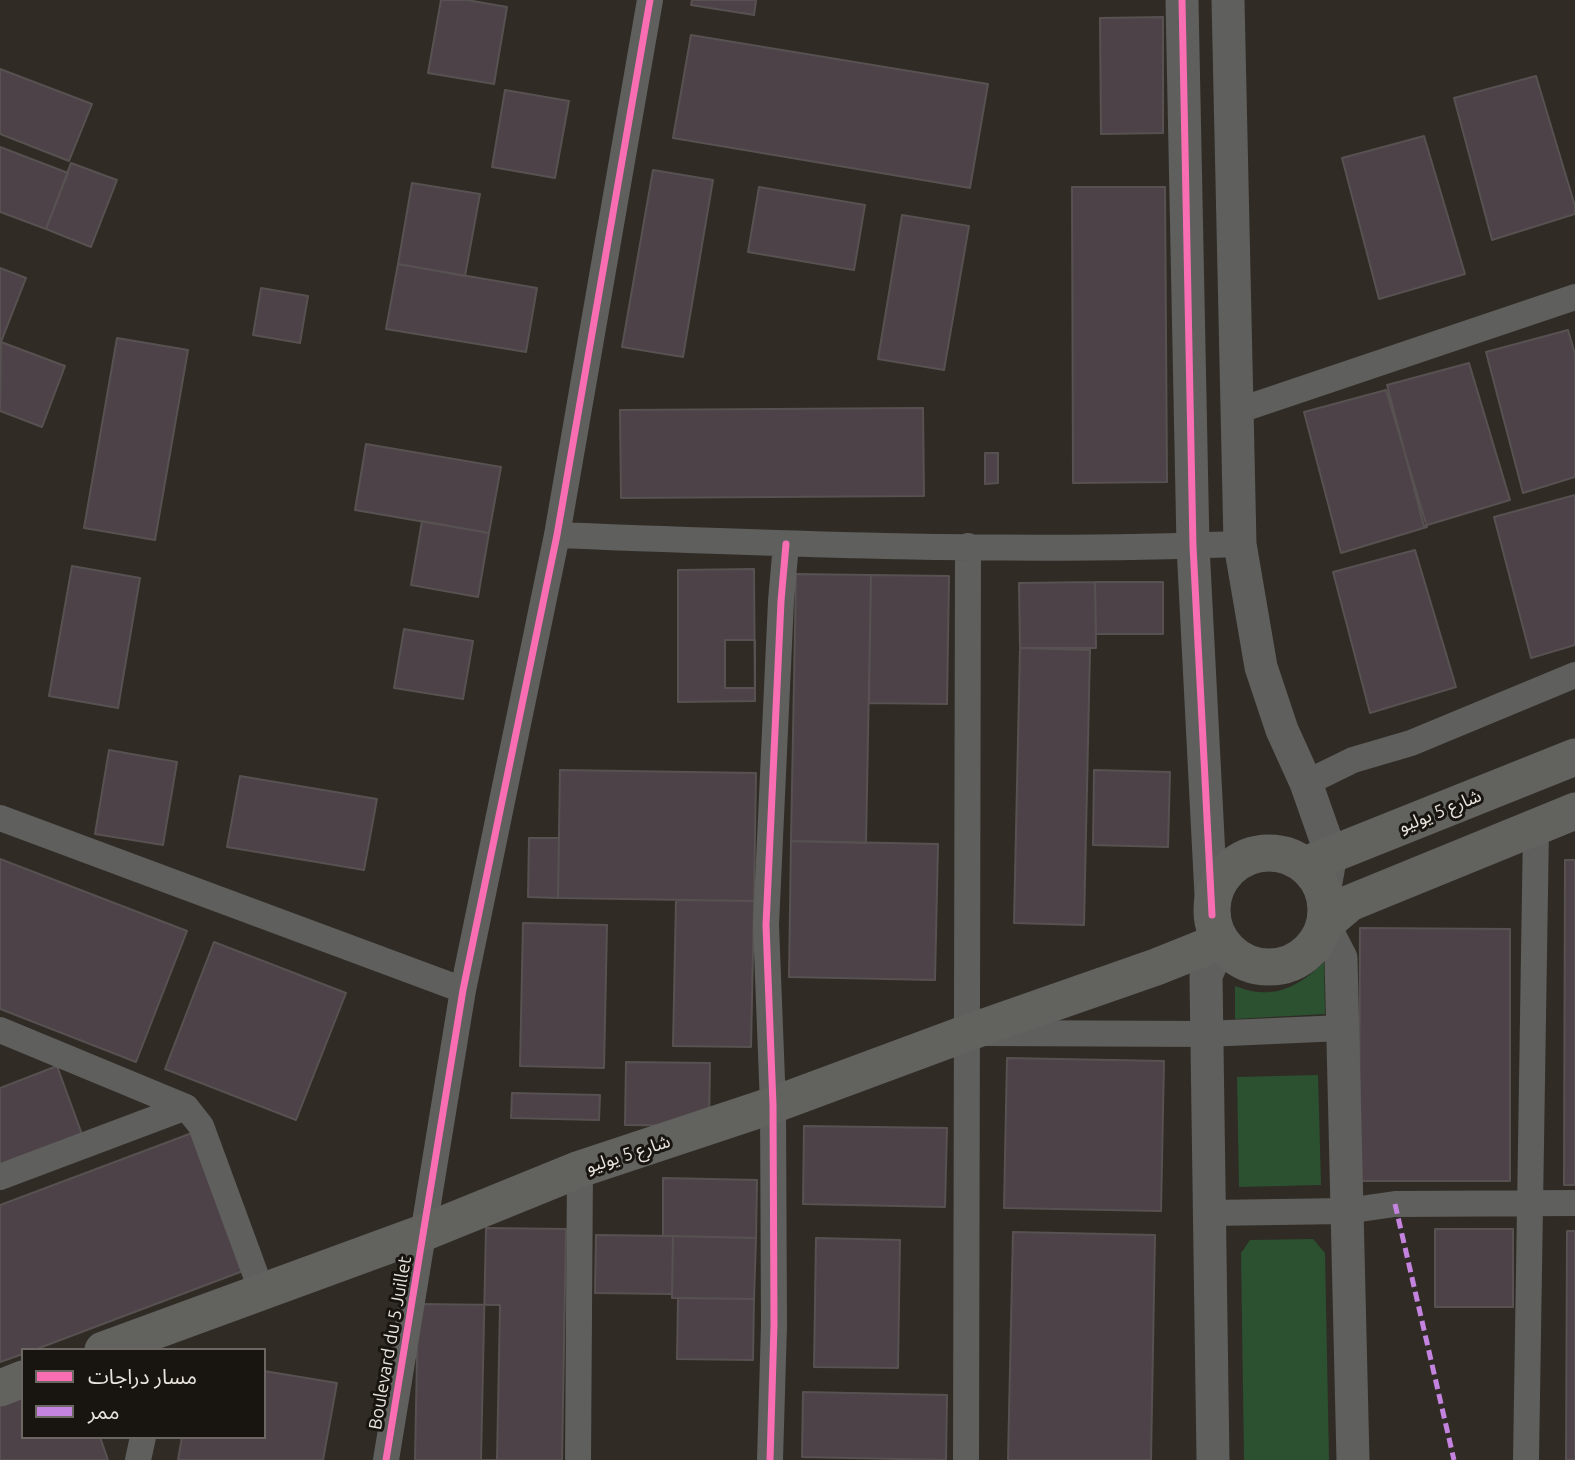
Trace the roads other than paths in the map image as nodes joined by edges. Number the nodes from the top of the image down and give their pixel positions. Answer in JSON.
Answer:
{"nodes":[{"id":1,"x":650,"y":0,"type":"edge"},
{"id":2,"x":1182,"y":0,"type":"edge"},
{"id":3,"x":1228,"y":0,"type":"edge"},
{"id":4,"x":1575,"y":297,"type":"edge"},
{"id":5,"x":1237,"y":411,"type":"junction"},
{"id":6,"x":557,"y":535,"type":"junction"},
{"id":7,"x":786,"y":544,"type":"junction"},
{"id":8,"x":1240,"y":544,"type":"junction"},
{"id":9,"x":1193,"y":546,"type":"junction"},
{"id":10,"x":968,"y":547,"type":"junction"},
{"id":11,"x":1575,"y":675,"type":"edge"},
{"id":12,"x":1575,"y":757,"type":"edge"},
{"id":13,"x":1306,"y":783,"type":"junction"},
{"id":14,"x":1575,"y":811,"type":"edge"},
{"id":15,"x":0,"y":818,"type":"edge"},
{"id":16,"x":1536,"y":828,"type":"junction"},
{"id":17,"x":1321,"y":884,"type":"junction"},
{"id":18,"x":1216,"y":928,"type":"junction"},
{"id":19,"x":463,"y":990,"type":"junction"},
{"id":20,"x":1342,"y":1028,"type":"junction"},
{"id":21,"x":0,"y":1030,"type":"edge"},
{"id":22,"x":967,"y":1032,"type":"junction"},
{"id":23,"x":1206,"y":1034,"type":"junction"},
{"id":24,"x":773,"y":1105,"type":"junction"},
{"id":25,"x":186,"y":1107,"type":"junction"},
{"id":26,"x":580,"y":1169,"type":"junction"},
{"id":27,"x":0,"y":1177,"type":"edge"},
{"id":28,"x":1530,"y":1203,"type":"junction"},
{"id":29,"x":1575,"y":1203,"type":"edge"},
{"id":30,"x":1346,"y":1211,"type":"junction"},
{"id":31,"x":1210,"y":1213,"type":"junction"},
{"id":32,"x":425,"y":1232,"type":"junction"},
{"id":33,"x":262,"y":1292,"type":"junction"},
{"id":34,"x":164,"y":1338,"type":"edge"},
{"id":35,"x":113,"y":1348,"type":"edge"},
{"id":36,"x":21,"y":1380,"type":"edge"},
{"id":37,"x":0,"y":1388,"type":"edge"},
{"id":38,"x":143,"y":1439,"type":"edge"},
{"id":39,"x":138,"y":1460,"type":"edge"},
{"id":40,"x":386,"y":1460,"type":"edge"},
{"id":41,"x":578,"y":1460,"type":"edge"},
{"id":42,"x":770,"y":1460,"type":"edge"},
{"id":43,"x":966,"y":1460,"type":"edge"},
{"id":44,"x":1213,"y":1460,"type":"edge"},
{"id":45,"x":1353,"y":1460,"type":"edge"},
{"id":46,"x":1526,"y":1460,"type":"edge"}],
"edges":[{"from":1,"to":6,"type":"street","name":"Boulevard du 5 Juillet"},
{"from":2,"to":9,"type":"street"},
{"from":3,"to":5,"type":"street"},
{"from":4,"to":5,"type":"street"},
{"from":5,"to":8,"type":"street"},
{"from":6,"to":7,"type":"street"},
{"from":6,"to":19,"type":"street","name":"Boulevard du 5 Juillet"},
{"from":7,"to":10,"type":"street"},
{"from":7,"to":24,"type":"street"},
{"from":8,"to":9,"type":"street"},
{"from":8,"to":13,"type":"street"},
{"from":9,"to":10,"type":"street"},
{"from":9,"to":18,"type":"street"},
{"from":10,"to":22,"type":"street"},
{"from":11,"to":13,"type":"street"},
{"from":12,"to":17,"type":"main road","name":"شارع 5 يوليو"},
{"from":13,"to":17,"type":"street"},
{"from":14,"to":16,"type":"main road"},
{"from":15,"to":19,"type":"street"},
{"from":16,"to":17,"type":"main road"},
{"from":16,"to":28,"type":"street"},
{"from":17,"to":18,"type":"main road"},
{"from":17,"to":18,"type":"main road"},
{"from":17,"to":20,"type":"street"},
{"from":18,"to":22,"type":"main road","name":"شارع 5 يوليو"},
{"from":18,"to":23,"type":"street"},
{"from":19,"to":32,"type":"street","name":"Boulevard du 5 Juillet"},
{"from":20,"to":23,"type":"street"},
{"from":20,"to":30,"type":"street"},
{"from":21,"to":25,"type":"street"},
{"from":22,"to":23,"type":"street"},
{"from":22,"to":24,"type":"main road","name":"شارع 5 يوليو"},
{"from":22,"to":43,"type":"street"},
{"from":23,"to":31,"type":"street"},
{"from":24,"to":26,"type":"main road","name":"شارع 5 يوليو"},
{"from":24,"to":42,"type":"street"},
{"from":25,"to":27,"type":"street"},
{"from":25,"to":33,"type":"street"},
{"from":26,"to":32,"type":"main road","name":"شارع 5 يوليو"},
{"from":26,"to":41,"type":"street"},
{"from":28,"to":29,"type":"street"},
{"from":28,"to":30,"type":"street"},
{"from":28,"to":46,"type":"street"},
{"from":30,"to":31,"type":"street"},
{"from":30,"to":45,"type":"street"},
{"from":31,"to":44,"type":"street"},
{"from":32,"to":33,"type":"main road","name":"شارع 5 يوليو"},
{"from":32,"to":40,"type":"street","name":"Boulevard du 5 Juillet"},
{"from":33,"to":34,"type":"main road","name":"شارع 5 يوليو"},
{"from":34,"to":35,"type":"main road","name":"شارع 5 يوليو"},
{"from":36,"to":37,"type":"main road"},
{"from":38,"to":39,"type":"street"}]}
